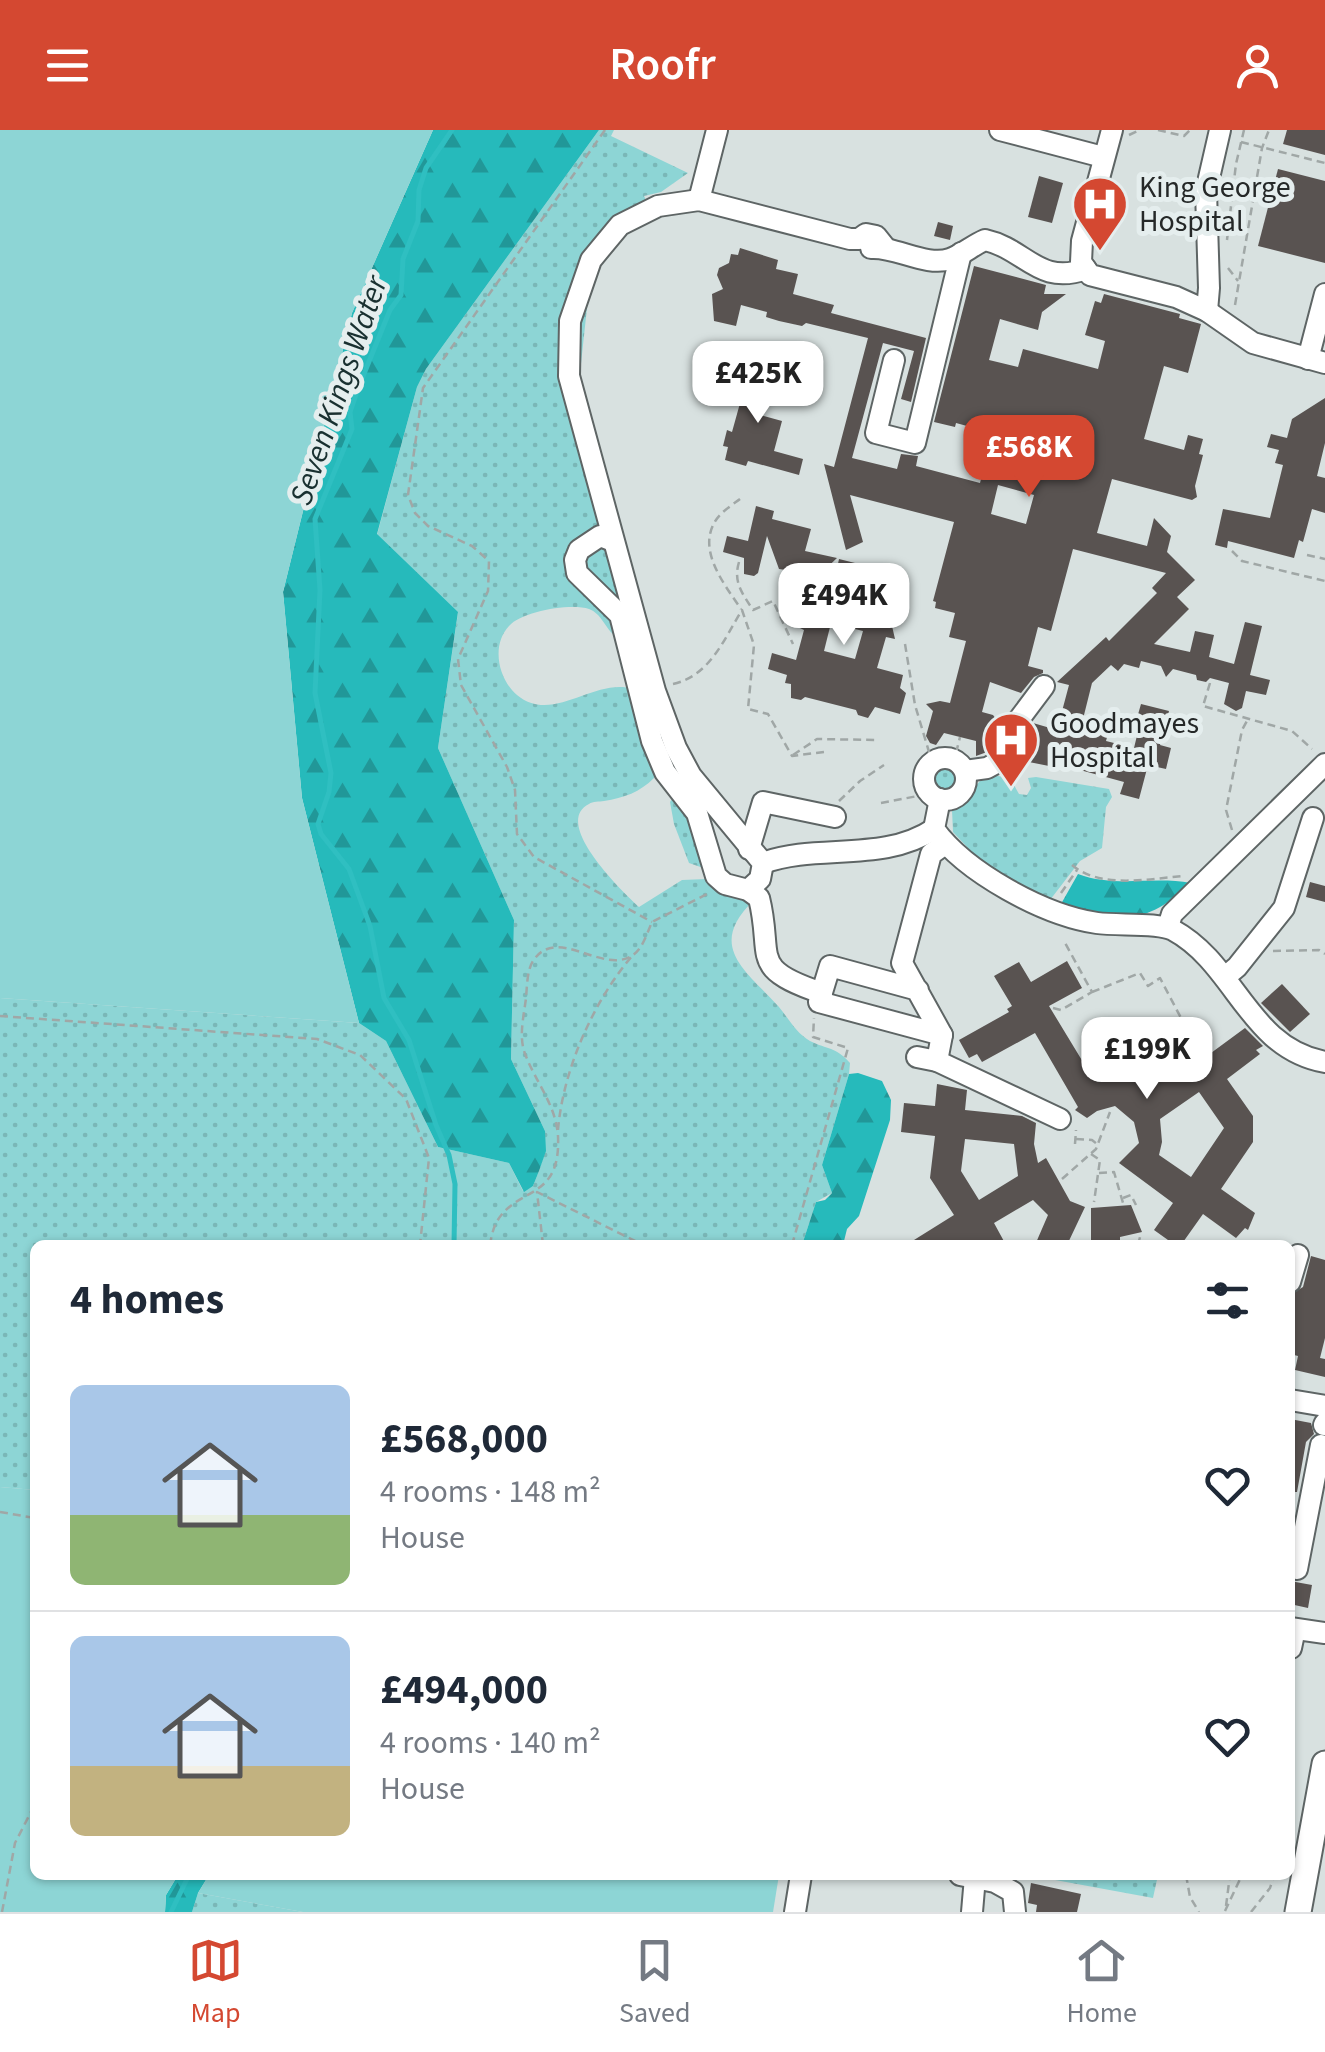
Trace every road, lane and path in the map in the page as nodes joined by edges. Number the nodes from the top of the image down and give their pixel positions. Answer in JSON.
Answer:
{"nodes":[{"id":1,"x":605,"y":130,"type":"edge"},
{"id":2,"x":717,"y":130,"type":"edge"},
{"id":3,"x":1000,"y":130,"type":"edge"},
{"id":4,"x":1112,"y":130,"type":"edge"},
{"id":5,"x":1158,"y":130,"type":"edge"},
{"id":6,"x":1190,"y":130,"type":"edge"},
{"id":7,"x":1244,"y":130,"type":"edge"},
{"id":8,"x":1269,"y":130,"type":"edge"},
{"id":9,"x":1027,"y":134,"type":"edge"},
{"id":10,"x":1214,"y":134,"type":"edge"},
{"id":11,"x":1241,"y":142,"type":"junction"},
{"id":12,"x":1262,"y":148,"type":"junction"},
{"id":13,"x":1103,"y":158,"type":"junction"},
{"id":14,"x":1325,"y":163,"type":"edge"},
{"id":15,"x":699,"y":200,"type":"junction"},
{"id":16,"x":1227,"y":242,"type":"dead end"},
{"id":17,"x":961,"y":253,"type":"junction"},
{"id":18,"x":1227,"y":256,"type":"dead end"},
{"id":19,"x":1086,"y":269,"type":"junction"},
{"id":20,"x":1239,"y":282,"type":"junction"},
{"id":21,"x":1325,"y":294,"type":"edge"},
{"id":22,"x":1234,"y":308,"type":"dead end"},
{"id":23,"x":1207,"y":311,"type":"junction"},
{"id":24,"x":894,"y":360,"type":"dead end"},
{"id":25,"x":1316,"y":361,"type":"edge"},
{"id":26,"x":740,"y":499,"type":"dead end"},
{"id":27,"x":613,"y":540,"type":"junction"},
{"id":28,"x":1232,"y":551,"type":"dead end"},
{"id":29,"x":1307,"y":555,"type":"dead end"},
{"id":30,"x":1325,"y":558,"type":"edge"},
{"id":31,"x":739,"y":562,"type":"dead end"},
{"id":32,"x":1288,"y":566,"type":"dead end"},
{"id":33,"x":1287,"y":572,"type":"junction"},
{"id":34,"x":1325,"y":581,"type":"edge"},
{"id":35,"x":742,"y":610,"type":"junction"},
{"id":36,"x":793,"y":644,"type":"dead end"},
{"id":37,"x":905,"y":644,"type":"dead end"},
{"id":38,"x":1210,"y":682,"type":"dead end"},
{"id":39,"x":1044,"y":686,"type":"dead end"},
{"id":40,"x":654,"y":691,"type":"junction"},
{"id":41,"x":1248,"y":719,"type":"junction"},
{"id":42,"x":960,"y":737,"type":"dead end"},
{"id":43,"x":875,"y":740,"type":"dead end"},
{"id":44,"x":824,"y":752,"type":"dead end"},
{"id":45,"x":792,"y":756,"type":"junction"},
{"id":46,"x":1323,"y":761,"type":"edge"},
{"id":47,"x":932,"y":762,"type":"junction"},
{"id":48,"x":884,"y":765,"type":"dead end"},
{"id":49,"x":960,"y":765,"type":"junction"},
{"id":50,"x":934,"y":796,"type":"junction"},
{"id":51,"x":881,"y":803,"type":"dead end"},
{"id":52,"x":835,"y":817,"type":"joint"},
{"id":53,"x":1313,"y":818,"type":"dead end"},
{"id":54,"x":1233,"y":832,"type":"dead end"},
{"id":55,"x":939,"y":836,"type":"junction"},
{"id":56,"x":756,"y":856,"type":"junction"},
{"id":57,"x":1072,"y":865,"type":"dead end"},
{"id":58,"x":1077,"y":870,"type":"junction"},
{"id":59,"x":1182,"y":876,"type":"dead end"},
{"id":60,"x":725,"y":884,"type":"junction"},
{"id":61,"x":748,"y":890,"type":"junction"},
{"id":62,"x":1055,"y":902,"type":"dead end"},
{"id":63,"x":652,"y":922,"type":"junction"},
{"id":64,"x":1168,"y":927,"type":"junction"},
{"id":65,"x":1064,"y":942,"type":"dead end"},
{"id":66,"x":1253,"y":945,"type":"junction"},
{"id":67,"x":1325,"y":946,"type":"edge"},
{"id":68,"x":1319,"y":950,"type":"junction"},
{"id":69,"x":1325,"y":954,"type":"edge"},
{"id":70,"x":632,"y":956,"type":"junction"},
{"id":71,"x":1225,"y":977,"type":"junction"},
{"id":72,"x":918,"y":990,"type":"junction"},
{"id":73,"x":1092,"y":992,"type":"junction"},
{"id":74,"x":820,"y":998,"type":"junction"},
{"id":75,"x":1053,"y":1008,"type":"dead end"},
{"id":76,"x":0,"y":1016,"type":"edge"},
{"id":77,"x":1181,"y":1018,"type":"dead end"},
{"id":78,"x":942,"y":1035,"type":"junction"},
{"id":79,"x":1325,"y":1062,"type":"edge"},
{"id":80,"x":1110,"y":1112,"type":"dead end"},
{"id":81,"x":1060,"y":1118,"type":"dead end"},
{"id":82,"x":558,"y":1136,"type":"junction"},
{"id":83,"x":1075,"y":1140,"type":"dead end"},
{"id":84,"x":1098,"y":1144,"type":"junction"},
{"id":85,"x":1090,"y":1154,"type":"junction"},
{"id":86,"x":1098,"y":1172,"type":"junction"},
{"id":87,"x":1062,"y":1179,"type":"dead end"},
{"id":88,"x":537,"y":1192,"type":"junction"},
{"id":89,"x":1094,"y":1202,"type":"dead end"},
{"id":90,"x":1136,"y":1205,"type":"dead end"},
{"id":91,"x":421,"y":1240,"type":"edge"},
{"id":92,"x":491,"y":1240,"type":"edge"},
{"id":93,"x":542,"y":1240,"type":"edge"},
{"id":94,"x":634,"y":1240,"type":"edge"},
{"id":95,"x":793,"y":1240,"type":"edge"},
{"id":96,"x":1298,"y":1256,"type":"dead end"},
{"id":97,"x":1295,"y":1266,"type":"edge"},
{"id":98,"x":1295,"y":1401,"type":"edge"},
{"id":99,"x":1325,"y":1406,"type":"edge"},
{"id":100,"x":1323,"y":1431,"type":"edge"},
{"id":101,"x":0,"y":1512,"type":"edge"},
{"id":102,"x":30,"y":1517,"type":"edge"},
{"id":103,"x":1297,"y":1569,"type":"dead end"},
{"id":104,"x":1325,"y":1633,"type":"edge"},
{"id":105,"x":1295,"y":1635,"type":"edge"},
{"id":106,"x":1324,"y":1772,"type":"edge"},
{"id":107,"x":30,"y":1814,"type":"edge"},
{"id":108,"x":800,"y":1880,"type":"edge"},
{"id":109,"x":968,"y":1880,"type":"edge"},
{"id":110,"x":985,"y":1880,"type":"edge"},
{"id":111,"x":1187,"y":1880,"type":"edge"},
{"id":112,"x":1229,"y":1880,"type":"edge"},
{"id":113,"x":1240,"y":1880,"type":"edge"},
{"id":114,"x":1272,"y":1880,"type":"edge"},
{"id":115,"x":1225,"y":1911,"type":"edge"},
{"id":116,"x":2,"y":1912,"type":"edge"},
{"id":117,"x":795,"y":1912,"type":"edge"},
{"id":118,"x":972,"y":1912,"type":"edge"},
{"id":119,"x":1015,"y":1912,"type":"edge"},
{"id":120,"x":1199,"y":1912,"type":"edge"},
{"id":121,"x":1251,"y":1912,"type":"edge"},
{"id":122,"x":1298,"y":1912,"type":"edge"}],
"edges":[{"from":1,"to":63,"type":"path"},
{"from":2,"to":15,"type":"street"},
{"from":3,"to":9,"type":"street"},
{"from":4,"to":13,"type":"street"},
{"from":5,"to":6,"type":"path"},
{"from":7,"to":11,"type":"path"},
{"from":8,"to":12,"type":"path"},
{"from":9,"to":13,"type":"street"},
{"from":10,"to":11,"type":"path"},
{"from":10,"to":23,"type":"street"},
{"from":11,"to":12,"type":"path"},
{"from":11,"to":16,"type":"path"},
{"from":12,"to":14,"type":"path"},
{"from":12,"to":20,"type":"path"},
{"from":13,"to":19,"type":"street"},
{"from":15,"to":17,"type":"street"},
{"from":15,"to":27,"type":"street"},
{"from":17,"to":19,"type":"street"},
{"from":17,"to":24,"type":"street"},
{"from":18,"to":20,"type":"path"},
{"from":19,"to":23,"type":"street"},
{"from":20,"to":22,"type":"path"},
{"from":21,"to":25,"type":"street"},
{"from":23,"to":25,"type":"street"},
{"from":26,"to":35,"type":"path"},
{"from":27,"to":40,"type":"street"},
{"from":27,"to":60,"type":"street"},
{"from":28,"to":33,"type":"path"},
{"from":29,"to":30,"type":"path"},
{"from":31,"to":36,"type":"path"},
{"from":32,"to":33,"type":"path"},
{"from":33,"to":34,"type":"path"},
{"from":35,"to":40,"type":"path"},
{"from":35,"to":45,"type":"path"},
{"from":37,"to":47,"type":"path"},
{"from":38,"to":41,"type":"path"},
{"from":39,"to":49,"type":"street"},
{"from":40,"to":56,"type":"street"},
{"from":41,"to":46,"type":"path"},
{"from":41,"to":54,"type":"path"},
{"from":42,"to":49,"type":"path"},
{"from":43,"to":45,"type":"path"},
{"from":44,"to":45,"type":"path"},
{"from":46,"to":64,"type":"street"},
{"from":47,"to":49,"type":"street"},
{"from":47,"to":50,"type":"street"},
{"from":48,"to":52,"type":"path"},
{"from":49,"to":50,"type":"street"},
{"from":50,"to":51,"type":"path"},
{"from":50,"to":55,"type":"street"},
{"from":52,"to":56,"type":"street"},
{"from":53,"to":66,"type":"street"},
{"from":55,"to":56,"type":"street"},
{"from":55,"to":64,"type":"street"},
{"from":55,"to":72,"type":"street"},
{"from":56,"to":61,"type":"street"},
{"from":57,"to":58,"type":"path"},
{"from":58,"to":59,"type":"path"},
{"from":58,"to":62,"type":"path"},
{"from":60,"to":61,"type":"street"},
{"from":60,"to":63,"type":"path"},
{"from":61,"to":74,"type":"street"},
{"from":63,"to":70,"type":"path"},
{"from":64,"to":71,"type":"street"},
{"from":65,"to":73,"type":"path"},
{"from":66,"to":68,"type":"path"},
{"from":66,"to":71,"type":"street"},
{"from":67,"to":68,"type":"path"},
{"from":68,"to":69,"type":"path"},
{"from":70,"to":82,"type":"path"},
{"from":70,"to":82,"type":"path"},
{"from":71,"to":79,"type":"street"},
{"from":72,"to":74,"type":"street"},
{"from":72,"to":78,"type":"street"},
{"from":73,"to":75,"type":"path"},
{"from":73,"to":77,"type":"path"},
{"from":74,"to":78,"type":"street"},
{"from":74,"to":95,"type":"path"},
{"from":76,"to":91,"type":"path"},
{"from":78,"to":81,"type":"street"},
{"from":80,"to":84,"type":"path"},
{"from":82,"to":88,"type":"path"},
{"from":83,"to":84,"type":"path"},
{"from":84,"to":85,"type":"path"},
{"from":85,"to":86,"type":"path"},
{"from":85,"to":87,"type":"path"},
{"from":86,"to":89,"type":"path"},
{"from":86,"to":90,"type":"path"},
{"from":88,"to":92,"type":"path"},
{"from":88,"to":93,"type":"path"},
{"from":88,"to":94,"type":"path"},
{"from":96,"to":97,"type":"street"},
{"from":98,"to":99,"type":"street"},
{"from":100,"to":103,"type":"street"},
{"from":101,"to":102,"type":"path"},
{"from":104,"to":105,"type":"street"},
{"from":106,"to":122,"type":"main road"},
{"from":107,"to":116,"type":"path"},
{"from":108,"to":117,"type":"street"},
{"from":109,"to":118,"type":"street"},
{"from":110,"to":119,"type":"street"},
{"from":111,"to":120,"type":"path"},
{"from":112,"to":115,"type":"path"},
{"from":113,"to":115,"type":"path"},
{"from":114,"to":121,"type":"path"}]}
